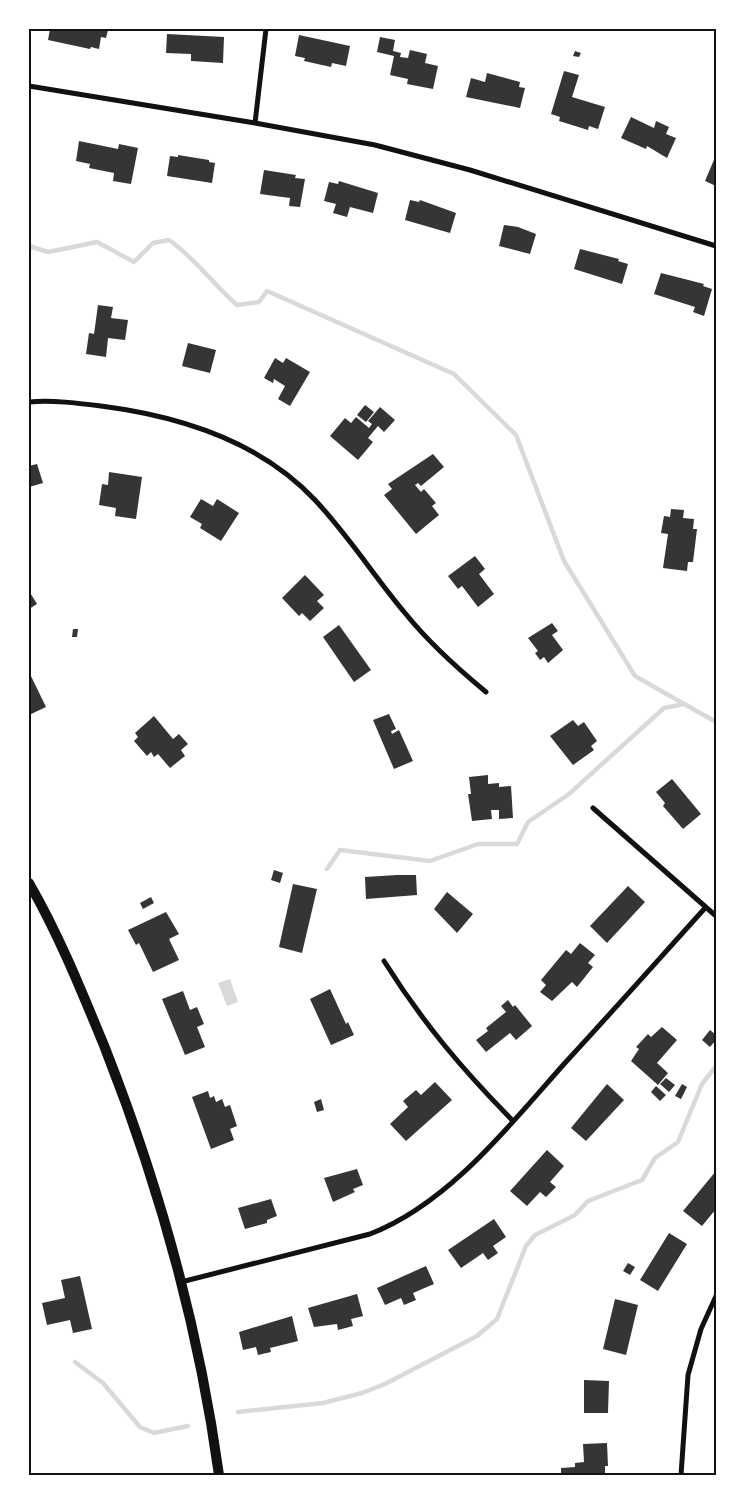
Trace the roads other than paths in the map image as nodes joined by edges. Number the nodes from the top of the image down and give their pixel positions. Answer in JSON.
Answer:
{"nodes":[{"id":1,"x":266,"y":29,"type":"edge"},
{"id":2,"x":29,"y":86,"type":"edge"},
{"id":3,"x":255,"y":123,"type":"junction"},
{"id":4,"x":716,"y":246,"type":"edge"},
{"id":5,"x":29,"y":402,"type":"edge"},
{"id":6,"x":486,"y":692,"type":"dead end"},
{"id":7,"x":593,"y":808,"type":"dead end"},
{"id":8,"x":29,"y":883,"type":"edge"},
{"id":9,"x":706,"y":907,"type":"junction"},
{"id":10,"x":716,"y":916,"type":"edge"},
{"id":11,"x":384,"y":961,"type":"dead end"},
{"id":12,"x":513,"y":1121,"type":"junction"},
{"id":13,"x":181,"y":1282,"type":"junction"},
{"id":14,"x":716,"y":1296,"type":"edge"},
{"id":15,"x":219,"y":1475,"type":"edge"},
{"id":16,"x":680,"y":1475,"type":"edge"}],
"edges":[{"from":1,"to":3,"type":"street"},
{"from":2,"to":3,"type":"street"},
{"from":3,"to":4,"type":"street"},
{"from":5,"to":6,"type":"street"},
{"from":7,"to":9,"type":"street"},
{"from":8,"to":13,"type":"main road"},
{"from":9,"to":10,"type":"street"},
{"from":9,"to":12,"type":"street"},
{"from":11,"to":12,"type":"street"},
{"from":12,"to":13,"type":"street"},
{"from":13,"to":15,"type":"main road"},
{"from":14,"to":16,"type":"street"}]}
